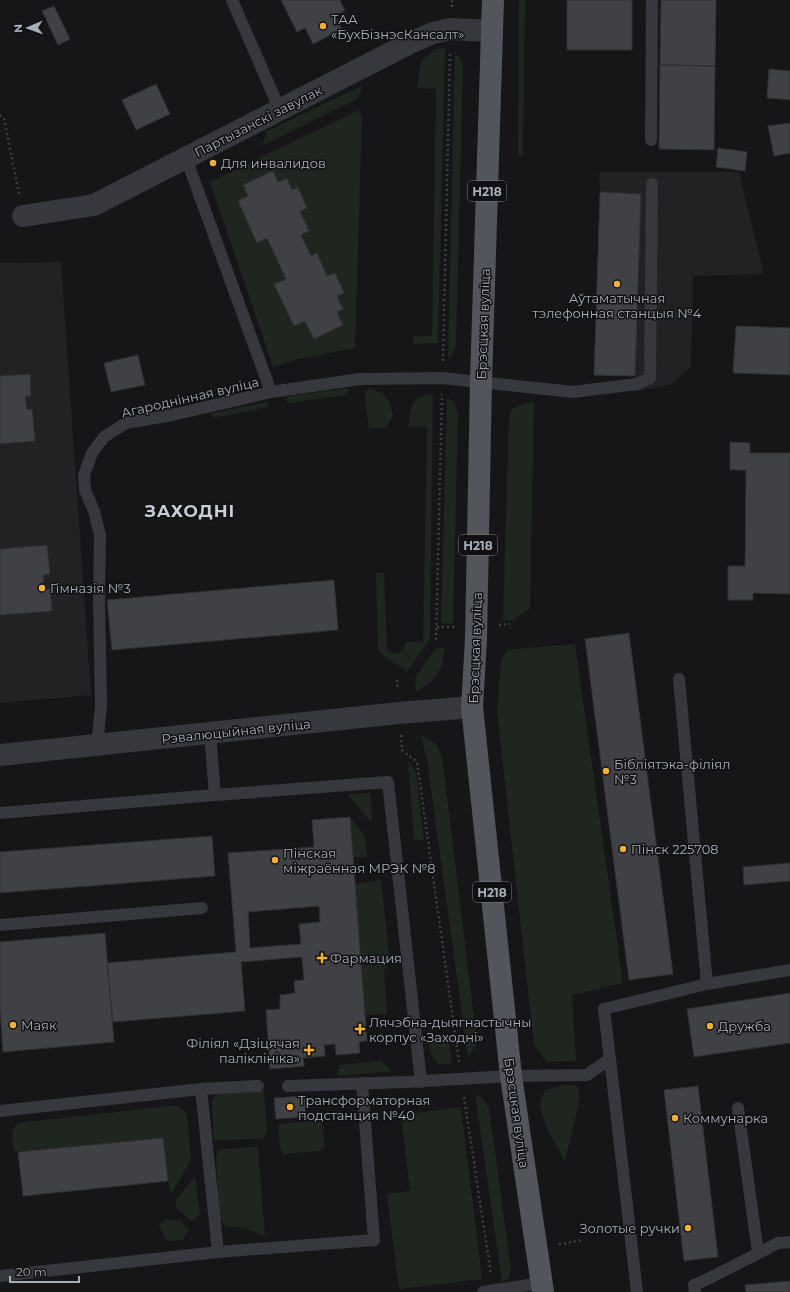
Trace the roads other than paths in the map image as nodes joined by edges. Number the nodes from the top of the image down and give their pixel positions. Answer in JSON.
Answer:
{"nodes":[{"id":1,"x":232,"y":0,"type":"edge"},
{"id":2,"x":493,"y":0,"type":"edge"},
{"id":3,"x":652,"y":0,"type":"edge"},
{"id":4,"x":492,"y":31,"type":"junction"},
{"id":5,"x":280,"y":110,"type":"junction"},
{"id":6,"x":651,"y":140,"type":"dead end"},
{"id":7,"x":186,"y":158,"type":"junction"},
{"id":8,"x":652,"y":184,"type":"dead end"},
{"id":9,"x":23,"y":216,"type":"road end"},
{"id":10,"x":481,"y":381,"type":"junction"},
{"id":11,"x":271,"y":392,"type":"junction"},
{"id":12,"x":679,"y":679,"type":"dead end"},
{"id":13,"x":472,"y":708,"type":"junction"},
{"id":14,"x":210,"y":733,"type":"junction"},
{"id":15,"x":97,"y":746,"type":"junction"},
{"id":16,"x":0,"y":755,"type":"edge"},
{"id":17,"x":215,"y":795,"type":"junction"},
{"id":18,"x":0,"y":813,"type":"edge"},
{"id":19,"x":202,"y":908,"type":"dead end"},
{"id":20,"x":0,"y":925,"type":"edge"},
{"id":21,"x":790,"y":970,"type":"edge"},
{"id":22,"x":707,"y":984,"type":"junction"},
{"id":23,"x":610,"y":1059,"type":"junction"},
{"id":24,"x":511,"y":1076,"type":"junction"},
{"id":25,"x":421,"y":1082,"type":"junction"},
{"id":26,"x":362,"y":1084,"type":"junction"},
{"id":27,"x":258,"y":1086,"type":"dead end"},
{"id":28,"x":288,"y":1086,"type":"dead end"},
{"id":29,"x":201,"y":1089,"type":"junction"},
{"id":30,"x":738,"y":1108,"type":"dead end"},
{"id":31,"x":0,"y":1111,"type":"edge"},
{"id":32,"x":790,"y":1242,"type":"edge"},
{"id":33,"x":218,"y":1252,"type":"junction"},
{"id":34,"x":758,"y":1253,"type":"junction"},
{"id":35,"x":0,"y":1276,"type":"edge"},
{"id":36,"x":542,"y":1287,"type":"edge"},
{"id":37,"x":488,"y":1291,"type":"edge"},
{"id":38,"x":636,"y":1292,"type":"edge"},
{"id":39,"x":695,"y":1292,"type":"edge"}],
"edges":[{"from":1,"to":5,"type":"lane"},
{"from":2,"to":4,"type":"main road","name":"Брэсцкая вуліца","number":"Н218"},
{"from":3,"to":6,"type":"lane"},
{"from":4,"to":5,"type":"street","name":"Партызанскі завулак"},
{"from":4,"to":10,"type":"main road","name":"Брэсцкая вуліца","number":"Н218"},
{"from":5,"to":7,"type":"street","name":"Партызанскі завулак"},
{"from":7,"to":9,"type":"street","name":"Партызанскі завулак"},
{"from":7,"to":11,"type":"lane"},
{"from":8,"to":10,"type":"lane","name":"Агароднінная вуліца"},
{"from":10,"to":11,"type":"lane","name":"Агароднінная вуліца"},
{"from":10,"to":13,"type":"main road","name":"Брэсцкая вуліца","number":"Н218"},
{"from":11,"to":15,"type":"lane","name":"Агароднінная вуліца"},
{"from":12,"to":22,"type":"lane"},
{"from":13,"to":14,"type":"street","name":"Рэвалюцыйная вуліца"},
{"from":13,"to":24,"type":"main road","name":"Брэсцкая вуліца","number":"Н218"},
{"from":14,"to":15,"type":"street","name":"Рэвалюцыйная вуліца"},
{"from":14,"to":17,"type":"lane"},
{"from":15,"to":16,"type":"street","name":"Рэвалюцыйная вуліца"},
{"from":17,"to":18,"type":"lane"},
{"from":17,"to":25,"type":"lane"},
{"from":19,"to":20,"type":"lane"},
{"from":21,"to":22,"type":"lane"},
{"from":22,"to":23,"type":"lane"},
{"from":23,"to":24,"type":"lane"},
{"from":23,"to":38,"type":"lane"},
{"from":24,"to":25,"type":"lane"},
{"from":24,"to":36,"type":"main road","name":"Брэсцкая вуліца","number":"Н218"},
{"from":25,"to":26,"type":"lane"},
{"from":26,"to":28,"type":"lane"},
{"from":26,"to":33,"type":"lane"},
{"from":27,"to":29,"type":"lane"},
{"from":29,"to":31,"type":"lane"},
{"from":29,"to":33,"type":"lane"},
{"from":30,"to":34,"type":"lane"},
{"from":32,"to":34,"type":"lane"},
{"from":33,"to":35,"type":"lane"},
{"from":34,"to":39,"type":"lane"},
{"from":36,"to":37,"type":"lane"}]}
